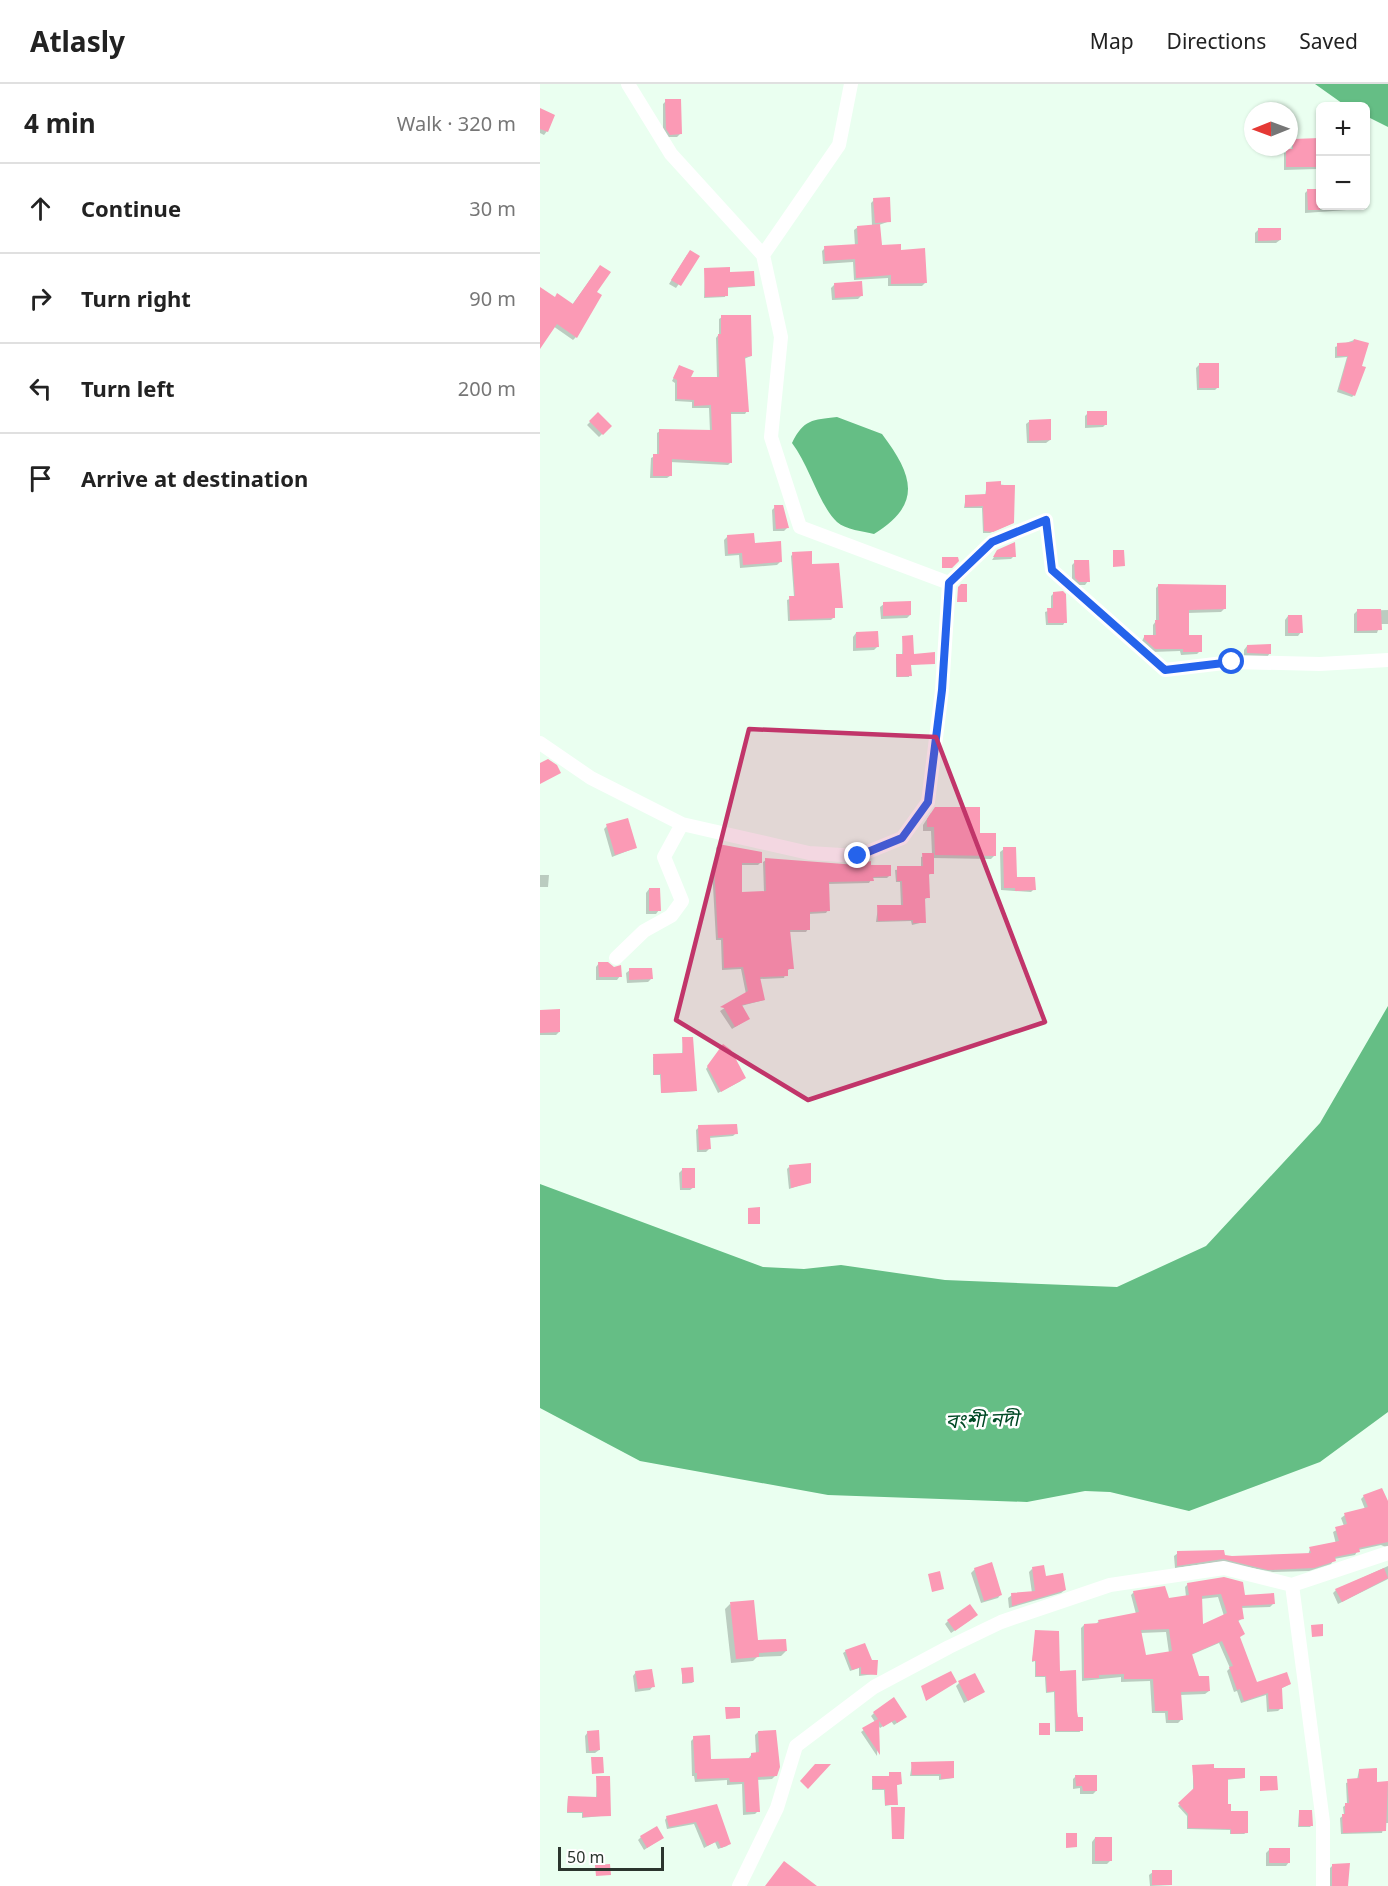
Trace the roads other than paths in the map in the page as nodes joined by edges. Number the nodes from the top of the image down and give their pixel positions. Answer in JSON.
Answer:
{"nodes":[{"id":1,"x":628,"y":84,"type":"edge"},
{"id":2,"x":851,"y":84,"type":"edge"},
{"id":3,"x":764,"y":255,"type":"junction"},
{"id":4,"x":949,"y":583,"type":"junction"},
{"id":5,"x":1388,"y":660,"type":"edge"},
{"id":6,"x":540,"y":743,"type":"edge"},
{"id":7,"x":682,"y":824,"type":"junction"},
{"id":8,"x":616,"y":958,"type":"dead end"},
{"id":9,"x":1388,"y":1553,"type":"edge"},
{"id":10,"x":1292,"y":1585,"type":"junction"},
{"id":11,"x":739,"y":1886,"type":"edge"},
{"id":12,"x":1323,"y":1886,"type":"edge"}],
"edges":[{"from":1,"to":3,"type":"street"},
{"from":2,"to":3,"type":"street"},
{"from":3,"to":4,"type":"street"},
{"from":4,"to":5,"type":"street"},
{"from":4,"to":7,"type":"street"},
{"from":6,"to":7,"type":"street"},
{"from":7,"to":8,"type":"street"},
{"from":9,"to":10,"type":"street"},
{"from":10,"to":11,"type":"street"},
{"from":10,"to":12,"type":"street"}]}
